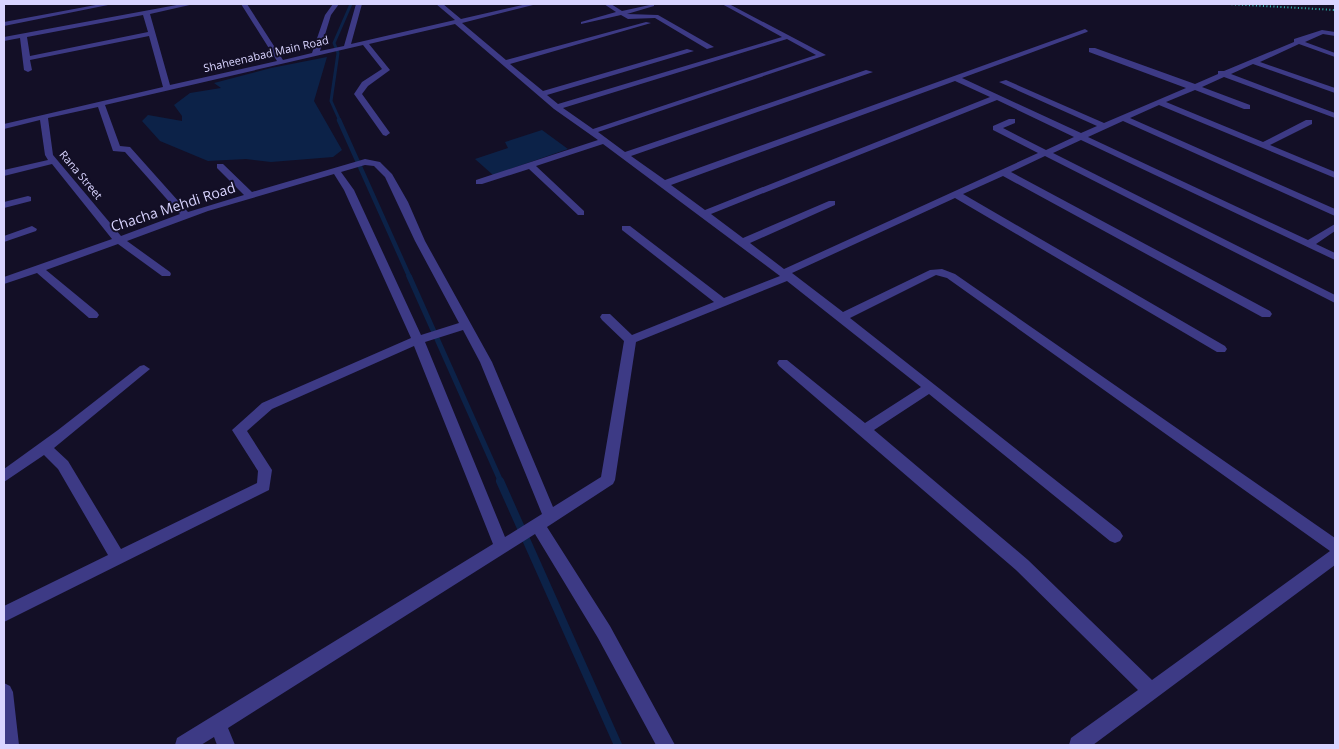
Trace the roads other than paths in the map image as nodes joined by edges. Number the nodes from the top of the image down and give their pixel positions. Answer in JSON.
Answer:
{"nodes":[{"id":1,"x":110,"y":4,"type":"edge"},
{"id":2,"x":191,"y":4,"type":"edge"},
{"id":3,"x":244,"y":4,"type":"edge"},
{"id":4,"x":336,"y":4,"type":"edge"},
{"id":5,"x":359,"y":4,"type":"edge"},
{"id":6,"x":439,"y":4,"type":"edge"},
{"id":7,"x":534,"y":4,"type":"edge"},
{"id":8,"x":607,"y":4,"type":"edge"},
{"id":9,"x":725,"y":4,"type":"edge"},
{"id":10,"x":652,"y":5,"type":"dead end"},
{"id":11,"x":146,"y":12,"type":"junction"},
{"id":12,"x":621,"y":13,"type":"junction"},
{"id":13,"x":459,"y":21,"type":"junction"},
{"id":14,"x":583,"y":23,"type":"dead end"},
{"id":15,"x":648,"y":23,"type":"dead end"},
{"id":16,"x":4,"y":24,"type":"edge"},
{"id":17,"x":1085,"y":30,"type":"dead end"},
{"id":18,"x":153,"y":34,"type":"junction"},
{"id":19,"x":1335,"y":34,"type":"edge"},
{"id":20,"x":23,"y":36,"type":"junction"},
{"id":21,"x":788,"y":37,"type":"junction"},
{"id":22,"x":4,"y":39,"type":"edge"},
{"id":23,"x":1297,"y":41,"type":"junction"},
{"id":24,"x":365,"y":43,"type":"junction"},
{"id":25,"x":347,"y":47,"type":"junction"},
{"id":26,"x":710,"y":47,"type":"dead end"},
{"id":27,"x":1092,"y":50,"type":"dead end"},
{"id":28,"x":690,"y":52,"type":"dead end"},
{"id":29,"x":315,"y":54,"type":"junction"},
{"id":30,"x":1335,"y":55,"type":"edge"},
{"id":31,"x":26,"y":58,"type":"junction"},
{"id":32,"x":1251,"y":61,"type":"junction"},
{"id":33,"x":280,"y":62,"type":"junction"},
{"id":34,"x":504,"y":62,"type":"junction"},
{"id":35,"x":28,"y":70,"type":"dead end"},
{"id":36,"x":869,"y":72,"type":"dead end"},
{"id":37,"x":1221,"y":73,"type":"junction"},
{"id":38,"x":955,"y":78,"type":"junction"},
{"id":39,"x":1003,"y":82,"type":"dead end"},
{"id":40,"x":1192,"y":87,"type":"junction"},
{"id":41,"x":167,"y":89,"type":"junction"},
{"id":42,"x":1335,"y":91,"type":"edge"},
{"id":43,"x":541,"y":94,"type":"junction"},
{"id":44,"x":996,"y":97,"type":"junction"},
{"id":45,"x":1158,"y":102,"type":"junction"},
{"id":46,"x":101,"y":104,"type":"junction"},
{"id":47,"x":1246,"y":106,"type":"dead end"},
{"id":48,"x":557,"y":107,"type":"junction"},
{"id":49,"x":1335,"y":116,"type":"edge"},
{"id":50,"x":44,"y":117,"type":"junction"},
{"id":51,"x":1123,"y":118,"type":"junction"},
{"id":52,"x":1012,"y":121,"type":"dead end"},
{"id":53,"x":1309,"y":122,"type":"dead end"},
{"id":54,"x":4,"y":126,"type":"edge"},
{"id":55,"x":1104,"y":126,"type":"junction"},
{"id":56,"x":591,"y":132,"type":"junction"},
{"id":57,"x":386,"y":133,"type":"dead end"},
{"id":58,"x":1081,"y":136,"type":"junction"},
{"id":59,"x":604,"y":141,"type":"junction"},
{"id":60,"x":1264,"y":145,"type":"junction"},
{"id":61,"x":1044,"y":153,"type":"junction"},
{"id":62,"x":622,"y":156,"type":"junction"},
{"id":63,"x":55,"y":161,"type":"junction"},
{"id":64,"x":530,"y":165,"type":"junction"},
{"id":65,"x":220,"y":166,"type":"dead end"},
{"id":66,"x":336,"y":171,"type":"junction"},
{"id":67,"x":1003,"y":172,"type":"junction"},
{"id":68,"x":4,"y":173,"type":"edge"},
{"id":69,"x":1335,"y":176,"type":"edge"},
{"id":70,"x":479,"y":182,"type":"dead end"},
{"id":71,"x":664,"y":184,"type":"junction"},
{"id":72,"x":955,"y":194,"type":"junction"},
{"id":73,"x":251,"y":196,"type":"junction"},
{"id":74,"x":28,"y":199,"type":"dead end"},
{"id":75,"x":832,"y":203,"type":"dead end"},
{"id":76,"x":4,"y":205,"type":"edge"},
{"id":77,"x":581,"y":213,"type":"dead end"},
{"id":78,"x":1335,"y":213,"type":"edge"},
{"id":79,"x":703,"y":214,"type":"junction"},
{"id":80,"x":187,"y":216,"type":"junction"},
{"id":81,"x":1335,"y":227,"type":"edge"},
{"id":82,"x":626,"y":228,"type":"dead end"},
{"id":83,"x":32,"y":229,"type":"dead end"},
{"id":84,"x":4,"y":239,"type":"edge"},
{"id":85,"x":119,"y":240,"type":"junction"},
{"id":86,"x":743,"y":242,"type":"junction"},
{"id":87,"x":1309,"y":244,"type":"junction"},
{"id":88,"x":1335,"y":257,"type":"edge"},
{"id":89,"x":38,"y":268,"type":"junction"},
{"id":90,"x":166,"y":274,"type":"dead end"},
{"id":91,"x":786,"y":274,"type":"junction"},
{"id":92,"x":4,"y":281,"type":"edge"},
{"id":93,"x":1335,"y":299,"type":"edge"},
{"id":94,"x":723,"y":303,"type":"junction"},
{"id":95,"x":1266,"y":314,"type":"dead end"},
{"id":96,"x":93,"y":315,"type":"dead end"},
{"id":97,"x":606,"y":317,"type":"dead end"},
{"id":98,"x":842,"y":317,"type":"junction"},
{"id":99,"x":466,"y":325,"type":"junction"},
{"id":100,"x":423,"y":339,"type":"junction"},
{"id":101,"x":630,"y":340,"type":"junction"},
{"id":102,"x":1221,"y":349,"type":"dead end"},
{"id":103,"x":783,"y":363,"type":"dead end"},
{"id":104,"x":144,"y":369,"type":"dead end"},
{"id":105,"x":930,"y":387,"type":"junction"},
{"id":106,"x":864,"y":430,"type":"junction"},
{"id":107,"x":45,"y":448,"type":"junction"},
{"id":108,"x":4,"y":476,"type":"edge"},
{"id":109,"x":544,"y":521,"type":"junction"},
{"id":110,"x":1115,"y":536,"type":"dead end"},
{"id":111,"x":507,"y":544,"type":"junction"},
{"id":112,"x":1335,"y":546,"type":"edge"},
{"id":113,"x":1335,"y":556,"type":"edge"},
{"id":114,"x":118,"y":558,"type":"junction"},
{"id":115,"x":4,"y":614,"type":"edge"},
{"id":116,"x":4,"y":692,"type":"edge"},
{"id":117,"x":1152,"y":692,"type":"junction"},
{"id":118,"x":218,"y":724,"type":"junction"},
{"id":119,"x":10,"y":745,"type":"edge"},
{"id":120,"x":184,"y":745,"type":"edge"},
{"id":121,"x":226,"y":745,"type":"edge"},
{"id":122,"x":666,"y":745,"type":"edge"},
{"id":123,"x":1078,"y":745,"type":"edge"}],
"edges":[{"from":1,"to":16,"type":"street"},
{"from":2,"to":11,"type":"street"},
{"from":3,"to":33,"type":"street"},
{"from":4,"to":29,"type":"street"},
{"from":5,"to":25,"type":"street"},
{"from":6,"to":13,"type":"street"},
{"from":7,"to":13,"type":"street","name":"Shaheenabad Main Road"},
{"from":8,"to":12,"type":"street"},
{"from":9,"to":21,"type":"street"},
{"from":10,"to":12,"type":"street"},
{"from":11,"to":18,"type":"street"},
{"from":11,"to":20,"type":"street"},
{"from":12,"to":14,"type":"street"},
{"from":12,"to":26,"type":"street"},
{"from":13,"to":24,"type":"street","name":"Shaheenabad Main Road"},
{"from":13,"to":34,"type":"street"},
{"from":15,"to":34,"type":"street"},
{"from":17,"to":38,"type":"street"},
{"from":18,"to":31,"type":"street"},
{"from":18,"to":41,"type":"street"},
{"from":19,"to":23,"type":"street"},
{"from":20,"to":22,"type":"street"},
{"from":20,"to":31,"type":"street"},
{"from":21,"to":48,"type":"street"},
{"from":21,"to":56,"type":"street"},
{"from":23,"to":30,"type":"street"},
{"from":23,"to":32,"type":"street"},
{"from":24,"to":25,"type":"street","name":"Shaheenabad Main Road"},
{"from":24,"to":57,"type":"street"},
{"from":25,"to":29,"type":"street","name":"Shaheenabad Main Road"},
{"from":27,"to":40,"type":"street"},
{"from":28,"to":43,"type":"street"},
{"from":29,"to":33,"type":"street","name":"Shaheenabad Main Road"},
{"from":31,"to":35,"type":"street"},
{"from":32,"to":37,"type":"street"},
{"from":32,"to":42,"type":"street"},
{"from":33,"to":41,"type":"street","name":"Shaheenabad Main Road"},
{"from":34,"to":43,"type":"street"},
{"from":36,"to":62,"type":"street"},
{"from":37,"to":40,"type":"street"},
{"from":37,"to":49,"type":"street"},
{"from":38,"to":44,"type":"street"},
{"from":38,"to":71,"type":"street"},
{"from":39,"to":55,"type":"street"},
{"from":40,"to":45,"type":"street"},
{"from":40,"to":47,"type":"street"},
{"from":41,"to":46,"type":"street","name":"Shaheenabad Main Road"},
{"from":43,"to":48,"type":"street"},
{"from":44,"to":58,"type":"street"},
{"from":44,"to":79,"type":"street"},
{"from":45,"to":51,"type":"street"},
{"from":45,"to":60,"type":"street"},
{"from":46,"to":50,"type":"street","name":"Shaheenabad Main Road"},
{"from":46,"to":80,"type":"street"},
{"from":48,"to":56,"type":"street"},
{"from":50,"to":54,"type":"street","name":"Shaheenabad Main Road"},
{"from":50,"to":63,"type":"street","name":"Rana Street"},
{"from":51,"to":55,"type":"street"},
{"from":51,"to":78,"type":"street"},
{"from":52,"to":61,"type":"street"},
{"from":53,"to":60,"type":"street"},
{"from":55,"to":58,"type":"street"},
{"from":56,"to":59,"type":"street"},
{"from":58,"to":61,"type":"street"},
{"from":58,"to":87,"type":"street"},
{"from":59,"to":62,"type":"street"},
{"from":59,"to":64,"type":"street"},
{"from":60,"to":69,"type":"street"},
{"from":61,"to":67,"type":"street"},
{"from":61,"to":93,"type":"street"},
{"from":62,"to":71,"type":"street"},
{"from":63,"to":68,"type":"street"},
{"from":63,"to":85,"type":"street","name":"Rana Street"},
{"from":64,"to":70,"type":"street"},
{"from":64,"to":77,"type":"street"},
{"from":65,"to":73,"type":"street"},
{"from":66,"to":73,"type":"street","name":"Chacha Mehdi Road"},
{"from":66,"to":99,"type":"street","name":"Chacha Mehdi Road"},
{"from":66,"to":100,"type":"street"},
{"from":67,"to":72,"type":"street"},
{"from":67,"to":95,"type":"street"},
{"from":71,"to":79,"type":"street"},
{"from":72,"to":91,"type":"street"},
{"from":72,"to":102,"type":"street"},
{"from":73,"to":80,"type":"street","name":"Chacha Mehdi Road"},
{"from":74,"to":76,"type":"street"},
{"from":75,"to":86,"type":"street"},
{"from":79,"to":86,"type":"street"},
{"from":80,"to":85,"type":"street","name":"Chacha Mehdi Road"},
{"from":81,"to":87,"type":"street"},
{"from":82,"to":94,"type":"street"},
{"from":83,"to":84,"type":"street"},
{"from":85,"to":89,"type":"street","name":"Chacha Mehdi Road"},
{"from":85,"to":90,"type":"street","name":"Rana Street"},
{"from":86,"to":91,"type":"street"},
{"from":87,"to":88,"type":"street"},
{"from":89,"to":92,"type":"street","name":"Chacha Mehdi Road"},
{"from":89,"to":96,"type":"street"},
{"from":91,"to":94,"type":"street"},
{"from":91,"to":98,"type":"street"},
{"from":94,"to":101,"type":"street"},
{"from":97,"to":101,"type":"street"},
{"from":98,"to":105,"type":"street"},
{"from":98,"to":112,"type":"street"},
{"from":99,"to":100,"type":"street"},
{"from":99,"to":109,"type":"street"},
{"from":100,"to":111,"type":"street"},
{"from":100,"to":114,"type":"street"},
{"from":101,"to":109,"type":"street"},
{"from":103,"to":106,"type":"street"},
{"from":104,"to":107,"type":"street"},
{"from":105,"to":106,"type":"street"},
{"from":105,"to":110,"type":"street"},
{"from":106,"to":117,"type":"street"},
{"from":107,"to":108,"type":"street"},
{"from":107,"to":114,"type":"street"},
{"from":109,"to":111,"type":"street"},
{"from":109,"to":122,"type":"street"},
{"from":111,"to":118,"type":"street"},
{"from":113,"to":117,"type":"street"},
{"from":114,"to":115,"type":"street"},
{"from":116,"to":119,"type":"street"},
{"from":117,"to":123,"type":"street"},
{"from":118,"to":120,"type":"street"},
{"from":118,"to":121,"type":"street"}]}
